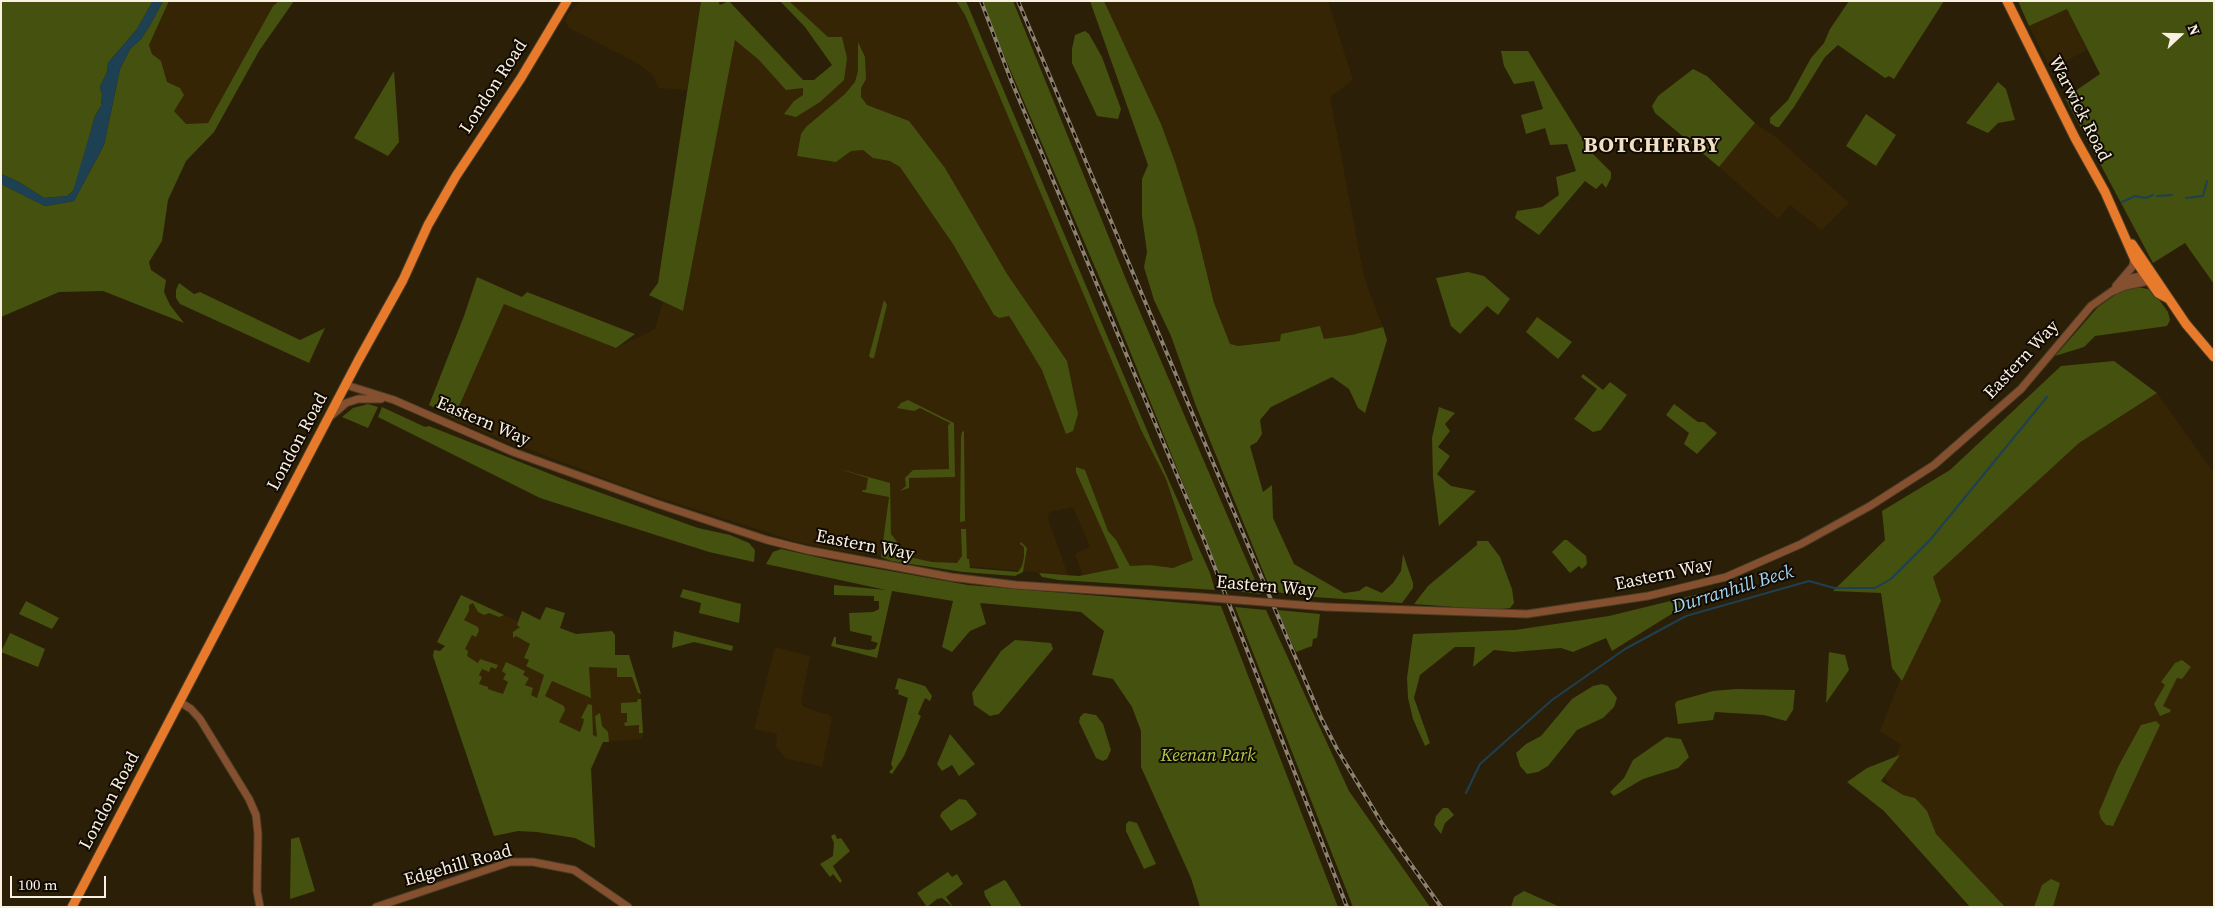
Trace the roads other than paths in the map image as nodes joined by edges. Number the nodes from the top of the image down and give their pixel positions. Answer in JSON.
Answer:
{"nodes":[{"id":1,"x":567,"y":1,"type":"edge"},
{"id":2,"x":2008,"y":1,"type":"edge"},
{"id":3,"x":2123,"y":231,"type":"junction"},
{"id":4,"x":2134,"y":259,"type":"junction"},
{"id":5,"x":2148,"y":276,"type":"junction"},
{"id":6,"x":2111,"y":292,"type":"junction"},
{"id":7,"x":2214,"y":358,"type":"edge"},
{"id":8,"x":346,"y":385,"type":"junction"},
{"id":9,"x":394,"y":400,"type":"junction"},
{"id":10,"x":329,"y":418,"type":"junction"},
{"id":11,"x":180,"y":702,"type":"junction"},
{"id":12,"x":72,"y":907,"type":"edge"},
{"id":13,"x":260,"y":907,"type":"edge"},
{"id":14,"x":376,"y":907,"type":"edge"},
{"id":15,"x":628,"y":907,"type":"edge"}],
"edges":[{"from":1,"to":8,"type":"main road","name":"London Road"},
{"from":2,"to":3,"type":"main road","name":"Warwick Road"},
{"from":3,"to":4,"type":"main road","name":"Warwick Road"},
{"from":3,"to":5,"type":"main road","name":"Warwick Road"},
{"from":4,"to":5,"type":"main road","name":"Warwick Road"},
{"from":4,"to":6,"type":"street","name":"Eastern Way"},
{"from":5,"to":6,"type":"street","name":"Eastern Way"},
{"from":5,"to":7,"type":"main road","name":"Warwick Road"},
{"from":6,"to":9,"type":"street","name":"Eastern Way","bridge":true},
{"from":8,"to":9,"type":"street","name":"Eastern Way"},
{"from":8,"to":10,"type":"main road","name":"London Road"},
{"from":9,"to":10,"type":"street"},
{"from":10,"to":11,"type":"main road","name":"London Road"},
{"from":11,"to":12,"type":"main road","name":"London Road"},
{"from":11,"to":13,"type":"street"},
{"from":14,"to":15,"type":"street","name":"Edgehill Road"}]}
